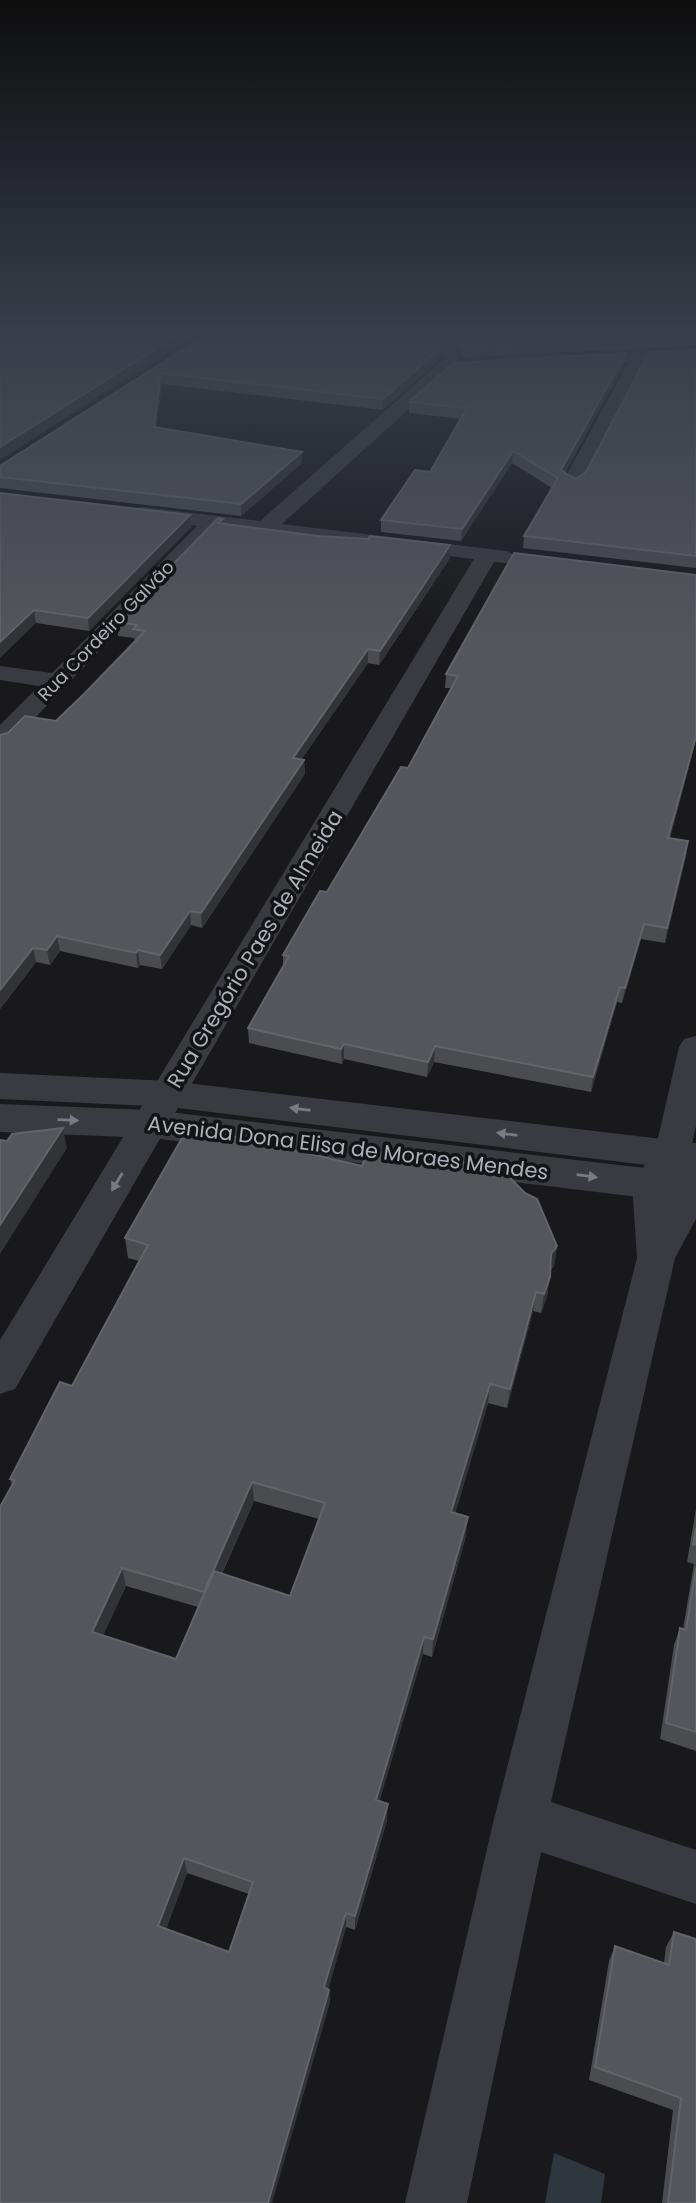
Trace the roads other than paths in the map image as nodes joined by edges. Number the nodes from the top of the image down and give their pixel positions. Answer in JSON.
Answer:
{"nodes":[{"id":1,"x":369,"y":436,"type":"edge"},
{"id":2,"x":597,"y":436,"type":"edge"},
{"id":3,"x":572,"y":483,"type":"edge"},
{"id":4,"x":119,"y":510,"type":"edge"},
{"id":5,"x":212,"y":522,"type":"junction"},
{"id":6,"x":266,"y":527,"type":"junction"},
{"id":7,"x":487,"y":555,"type":"junction"},
{"id":8,"x":526,"y":559,"type":"edge"},
{"id":9,"x":0,"y":673,"type":"edge"},
{"id":10,"x":57,"y":681,"type":"junction"},
{"id":11,"x":0,"y":740,"type":"edge"},
{"id":12,"x":696,"y":1047,"type":"edge"},
{"id":13,"x":0,"y":1086,"type":"edge"},
{"id":14,"x":161,"y":1109,"type":"junction"},
{"id":15,"x":0,"y":1118,"type":"edge"},
{"id":16,"x":682,"y":1174,"type":"edge"},
{"id":17,"x":0,"y":1377,"type":"edge"},
{"id":18,"x":521,"y":1819,"type":"junction"},
{"id":19,"x":696,"y":1877,"type":"edge"},
{"id":20,"x":436,"y":2203,"type":"edge"}],
"edges":[{"from":1,"to":6,"type":"street"},
{"from":2,"to":3,"type":"street"},
{"from":4,"to":5,"type":"street"},
{"from":5,"to":6,"type":"street"},
{"from":5,"to":10,"type":"street","name":"Rua Cordeiro Galvão"},
{"from":6,"to":7,"type":"street"},
{"from":7,"to":8,"type":"street"},
{"from":7,"to":14,"type":"street","name":"Rua Gregório Paes de Almeida"},
{"from":9,"to":10,"type":"street"},
{"from":10,"to":11,"type":"street","name":"Rua Cordeiro Galvão"},
{"from":12,"to":16,"type":"street"},
{"from":13,"to":14,"type":"street","name":"Avenida Dona Elisa de Moraes Mendes"},
{"from":15,"to":14,"type":"street","name":"Avenida Dona Elisa de Moraes Mendes","one_way":true},
{"from":14,"to":16,"type":"street","name":"Avenida Dona Elisa de Moraes Mendes"},
{"from":14,"to":17,"type":"street","name":"Rua Gregório Paes de Almeida","one_way":true},
{"from":16,"to":18,"type":"street"},
{"from":18,"to":19,"type":"street"},
{"from":18,"to":20,"type":"street"}]}
